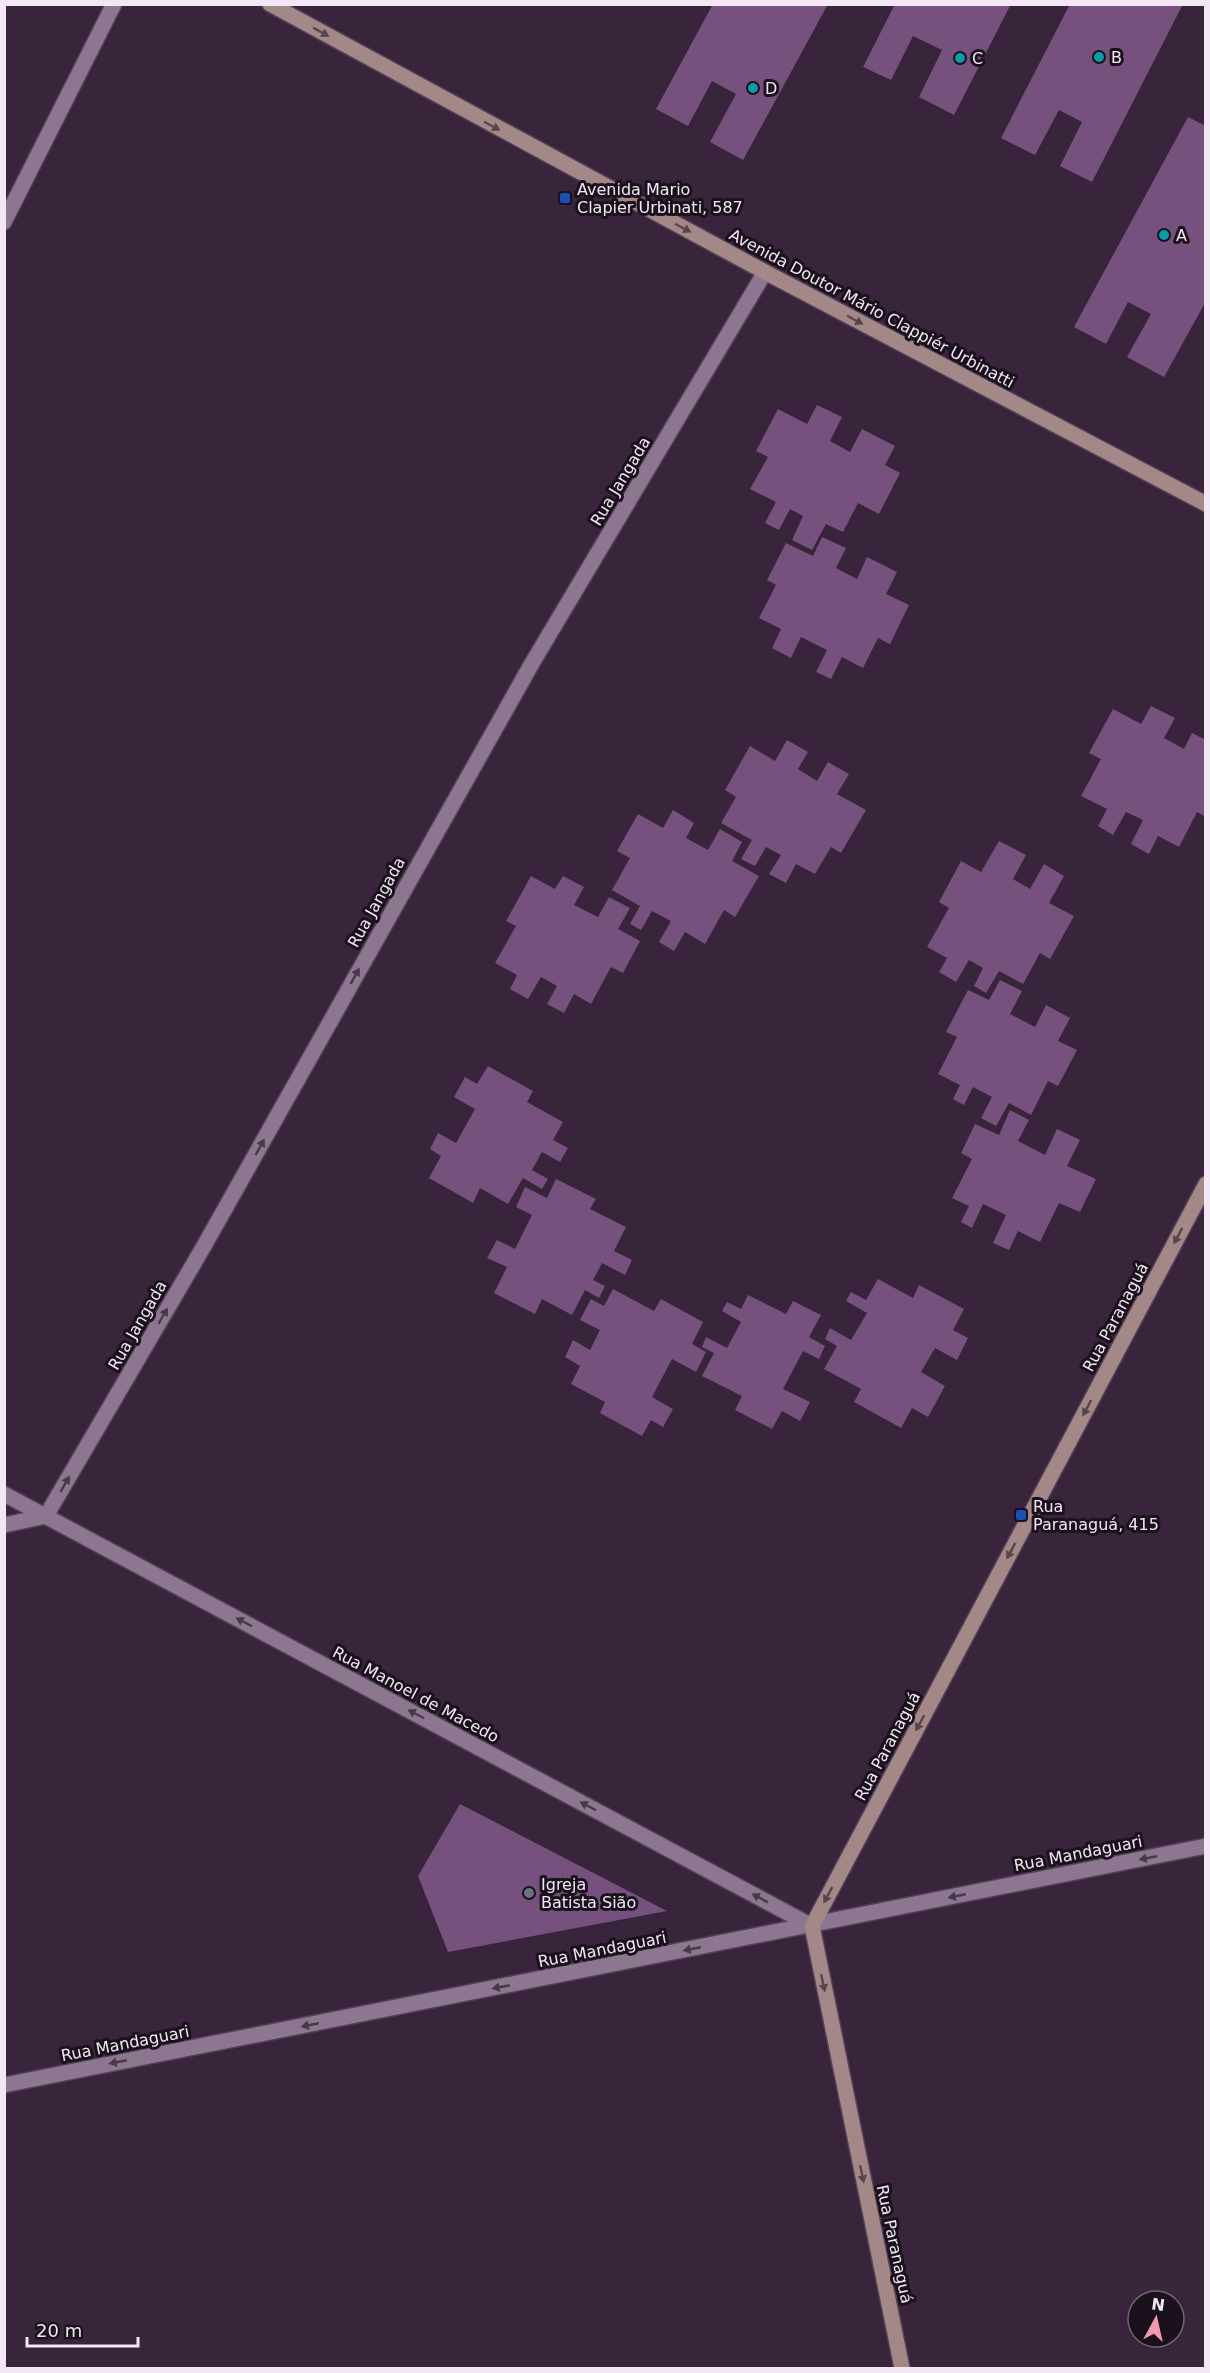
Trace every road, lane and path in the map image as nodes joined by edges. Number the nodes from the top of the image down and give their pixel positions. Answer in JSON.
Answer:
{"nodes":[{"id":1,"x":114,"y":4,"type":"edge"},
{"id":2,"x":270,"y":4,"type":"edge"},
{"id":3,"x":4,"y":222,"type":"edge"},
{"id":4,"x":765,"y":272,"type":"junction"},
{"id":5,"x":1206,"y":504,"type":"edge"},
{"id":6,"x":1206,"y":1184,"type":"edge"},
{"id":7,"x":4,"y":1494,"type":"edge"},
{"id":8,"x":46,"y":1516,"type":"junction"},
{"id":9,"x":4,"y":1526,"type":"edge"},
{"id":10,"x":1206,"y":1846,"type":"edge"},
{"id":11,"x":812,"y":1926,"type":"junction"},
{"id":12,"x":4,"y":2085,"type":"edge"},
{"id":13,"x":902,"y":2368,"type":"edge"}],
"edges":[{"from":1,"to":3,"type":"street"},
{"from":2,"to":4,"type":"main road","name":"Avenida Doutor Mário Clappiér Urbinatti","one_way":true},
{"from":4,"to":5,"type":"main road","name":"Avenida Doutor Mário Clappiér Urbinatti","one_way":true},
{"from":8,"to":4,"type":"street","name":"Rua Jangada","one_way":true},
{"from":6,"to":11,"type":"main road","name":"Rua Paranaguá","one_way":true},
{"from":7,"to":8,"type":"street","name":"Rua Manoel de Macedo"},
{"from":8,"to":9,"type":"street"},
{"from":11,"to":8,"type":"street","name":"Rua Manoel de Macedo","one_way":true},
{"from":10,"to":11,"type":"street","name":"Rua Mandaguari","one_way":true},
{"from":11,"to":12,"type":"street","name":"Rua Mandaguari","one_way":true},
{"from":11,"to":13,"type":"main road","name":"Rua Paranaguá","one_way":true}]}
